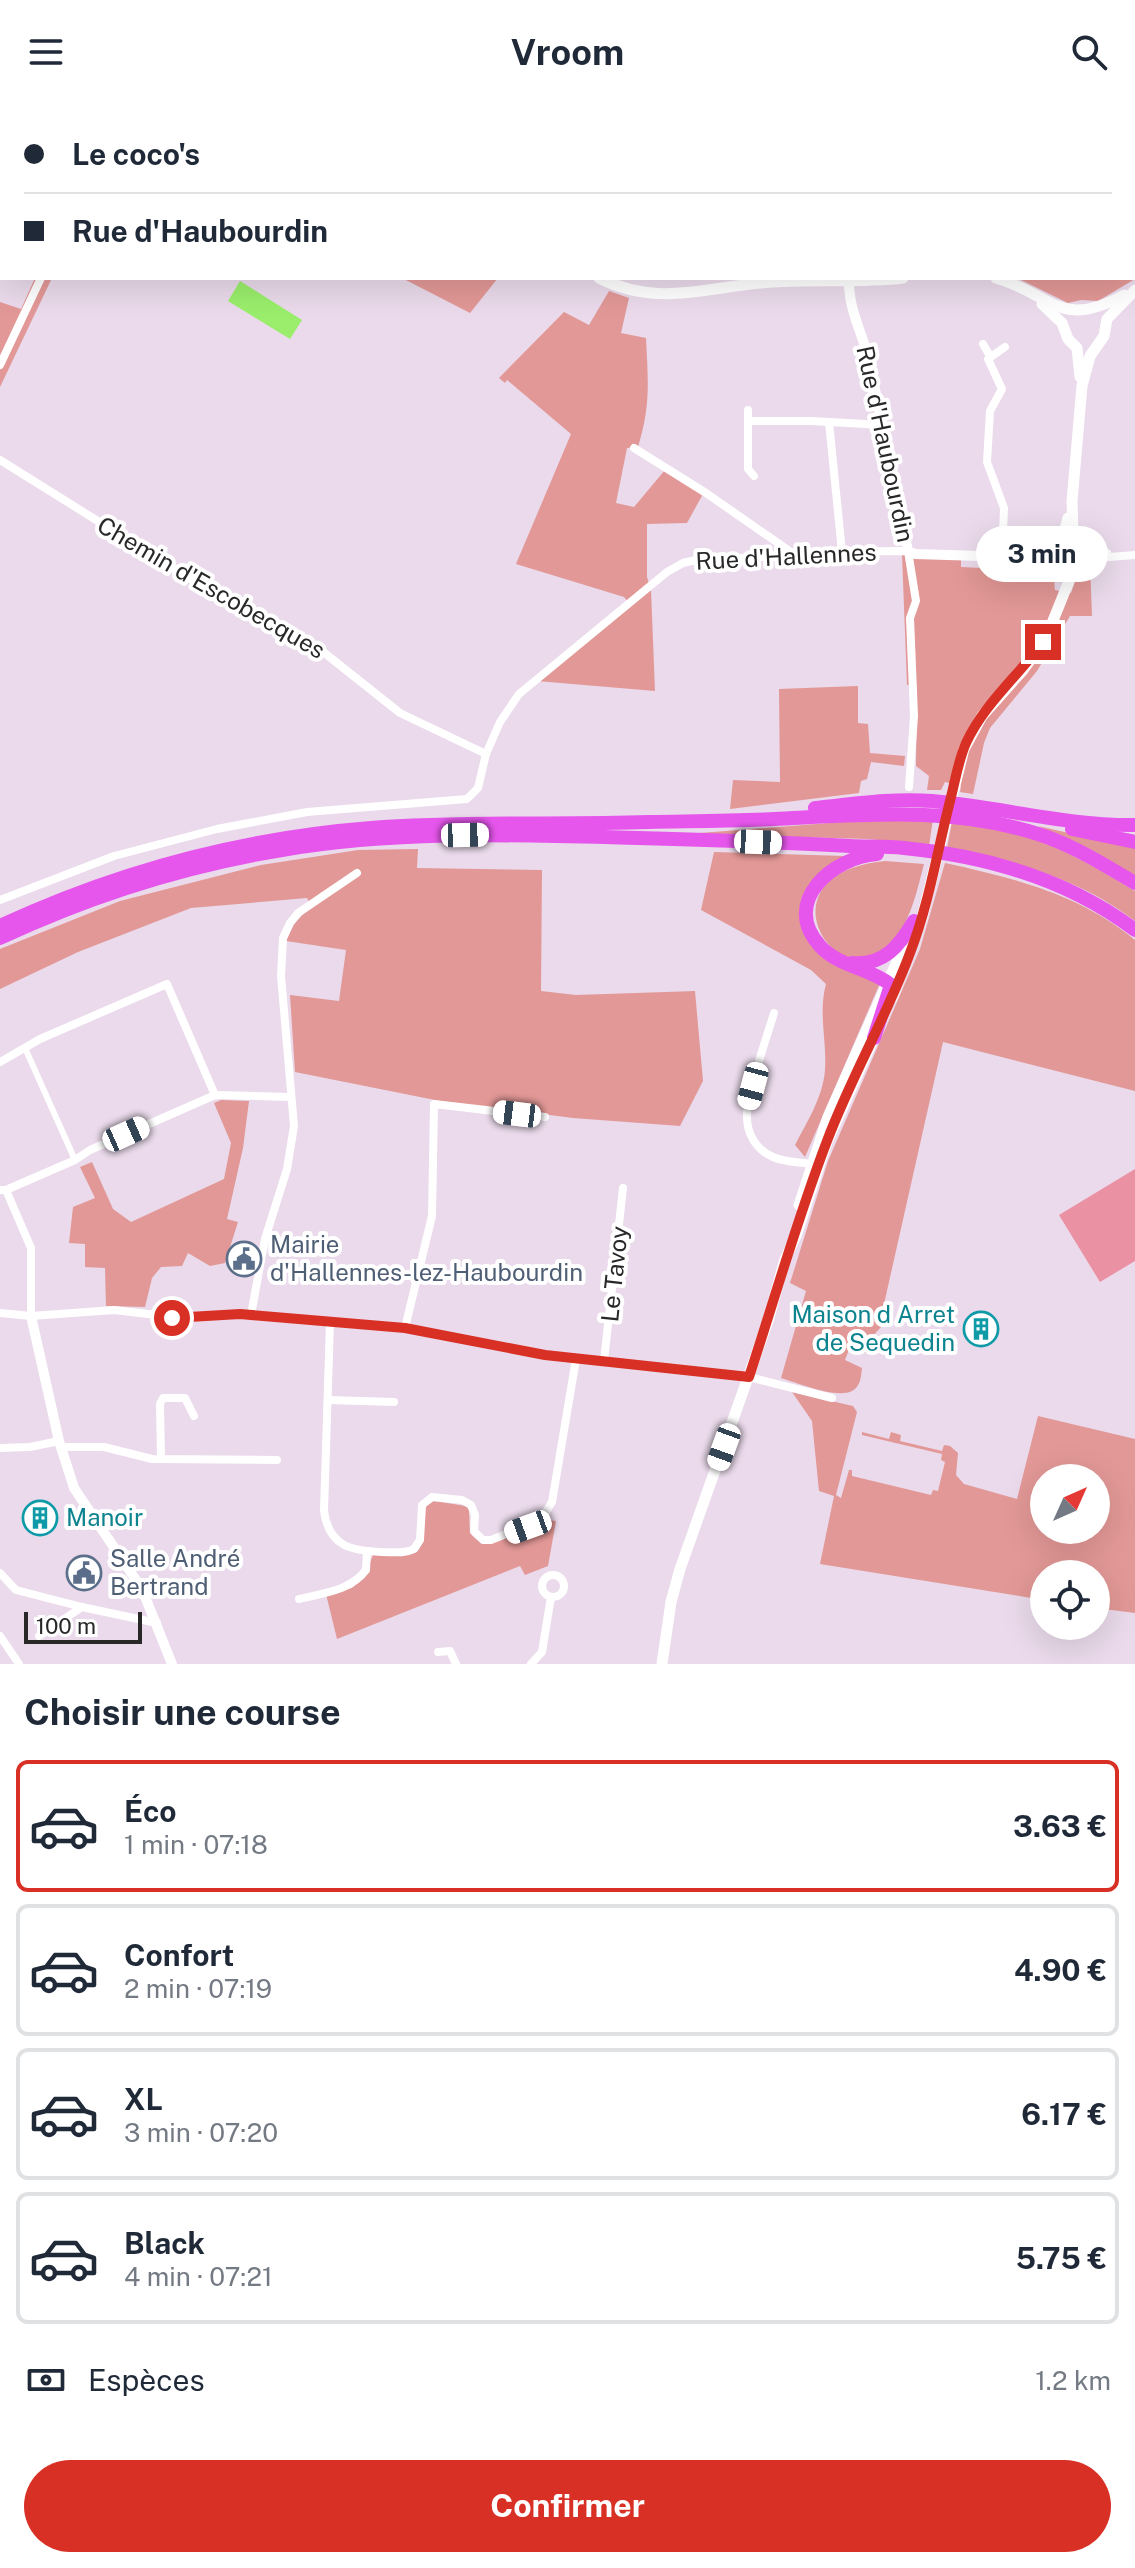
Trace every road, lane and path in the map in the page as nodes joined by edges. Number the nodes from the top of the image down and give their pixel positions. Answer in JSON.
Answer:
{"nodes":[{"id":1,"x":40,"y":280,"type":"edge"},
{"id":2,"x":605,"y":280,"type":"edge"},
{"id":3,"x":876,"y":280,"type":"edge"},
{"id":4,"x":1001,"y":280,"type":"edge"},
{"id":5,"x":849,"y":282,"type":"junction"},
{"id":6,"x":1135,"y":289,"type":"edge"},
{"id":7,"x":1029,"y":293,"type":"junction"},
{"id":8,"x":1083,"y":310,"type":"junction"},
{"id":9,"x":1106,"y":328,"type":"junction"},
{"id":10,"x":1065,"y":330,"type":"junction"},
{"id":11,"x":983,"y":344,"type":"dead end"},
{"id":12,"x":1073,"y":345,"type":"junction"},
{"id":13,"x":1096,"y":345,"type":"junction"},
{"id":14,"x":1005,"y":347,"type":"dead end"},
{"id":15,"x":990,"y":356,"type":"junction"},
{"id":16,"x":0,"y":365,"type":"edge"},
{"id":17,"x":1080,"y":395,"type":"junction"},
{"id":18,"x":748,"y":410,"type":"dead end"},
{"id":19,"x":748,"y":421,"type":"junction"},
{"id":20,"x":829,"y":422,"type":"junction"},
{"id":21,"x":883,"y":425,"type":"junction"},
{"id":22,"x":634,"y":448,"type":"dead end"},
{"id":23,"x":0,"y":460,"type":"edge"},
{"id":24,"x":754,"y":476,"type":"dead end"},
{"id":25,"x":1072,"y":501,"type":"junction"},
{"id":26,"x":1078,"y":546,"type":"junction"},
{"id":27,"x":1057,"y":547,"type":"junction"},
{"id":28,"x":908,"y":551,"type":"junction"},
{"id":29,"x":792,"y":552,"type":"junction"},
{"id":30,"x":842,"y":552,"type":"junction"},
{"id":31,"x":1131,"y":555,"type":"edge"},
{"id":32,"x":1008,"y":556,"type":"junction"},
{"id":33,"x":1057,"y":567,"type":"junction"},
{"id":34,"x":1077,"y":568,"type":"junction"},
{"id":35,"x":1060,"y":605,"type":"junction"},
{"id":36,"x":486,"y":754,"type":"junction"},
{"id":37,"x":909,"y":787,"type":"dead end"},
{"id":38,"x":1010,"y":812,"type":"junction"},
{"id":39,"x":671,"y":822,"type":"junction"},
{"id":40,"x":1135,"y":825,"type":"edge"},
{"id":41,"x":1135,"y":842,"type":"edge"},
{"id":42,"x":946,"y":855,"type":"junction"},
{"id":43,"x":357,"y":873,"type":"dead end"},
{"id":44,"x":931,"y":875,"type":"junction"},
{"id":45,"x":1135,"y":883,"type":"edge"},
{"id":46,"x":0,"y":900,"type":"edge"},
{"id":47,"x":914,"y":921,"type":"junction"},
{"id":48,"x":0,"y":926,"type":"edge"},
{"id":49,"x":1135,"y":930,"type":"edge"},
{"id":50,"x":0,"y":938,"type":"edge"},
{"id":51,"x":840,"y":960,"type":"junction"},
{"id":52,"x":889,"y":982,"type":"junction"},
{"id":53,"x":774,"y":1013,"type":"dead end"},
{"id":54,"x":869,"y":1040,"type":"junction"},
{"id":55,"x":25,"y":1048,"type":"junction"},
{"id":56,"x":0,"y":1062,"type":"edge"},
{"id":57,"x":215,"y":1095,"type":"junction"},
{"id":58,"x":291,"y":1097,"type":"junction"},
{"id":59,"x":545,"y":1117,"type":"dead end"},
{"id":60,"x":75,"y":1160,"type":"junction"},
{"id":61,"x":815,"y":1165,"type":"junction"},
{"id":62,"x":623,"y":1188,"type":"dead end"},
{"id":63,"x":3,"y":1190,"type":"edge"},
{"id":64,"x":0,"y":1313,"type":"edge"},
{"id":65,"x":251,"y":1315,"type":"junction"},
{"id":66,"x":31,"y":1316,"type":"junction"},
{"id":67,"x":330,"y":1322,"type":"junction"},
{"id":68,"x":405,"y":1328,"type":"junction"},
{"id":69,"x":576,"y":1359,"type":"junction"},
{"id":70,"x":604,"y":1361,"type":"junction"},
{"id":71,"x":749,"y":1377,"type":"junction"},
{"id":72,"x":832,"y":1398,"type":"dead end"},
{"id":73,"x":328,"y":1400,"type":"junction"},
{"id":74,"x":394,"y":1402,"type":"dead end"},
{"id":75,"x":194,"y":1416,"type":"dead end"},
{"id":76,"x":60,"y":1444,"type":"junction"},
{"id":77,"x":0,"y":1448,"type":"edge"},
{"id":78,"x":161,"y":1459,"type":"junction"},
{"id":79,"x":277,"y":1460,"type":"dead end"},
{"id":80,"x":367,"y":1551,"type":"junction"},
{"id":81,"x":0,"y":1573,"type":"edge"},
{"id":82,"x":551,"y":1597,"type":"dead end"},
{"id":83,"x":299,"y":1599,"type":"dead end"},
{"id":84,"x":82,"y":1607,"type":"junction"},
{"id":85,"x":158,"y":1624,"type":"junction"},
{"id":86,"x":0,"y":1636,"type":"edge"},
{"id":87,"x":39,"y":1636,"type":"dead end"},
{"id":88,"x":438,"y":1652,"type":"dead end"},
{"id":89,"x":536,"y":1663,"type":"edge"},
{"id":90,"x":19,"y":1664,"type":"edge"},
{"id":91,"x":172,"y":1664,"type":"edge"},
{"id":92,"x":456,"y":1664,"type":"edge"},
{"id":93,"x":662,"y":1664,"type":"edge"}],
"edges":[{"from":1,"to":16,"type":"street"},
{"from":2,"to":5,"type":"main road"},
{"from":3,"to":5,"type":"main road"},
{"from":4,"to":7,"type":"main road"},
{"from":5,"to":21,"type":"street","name":"Rue d'Haubourdin"},
{"from":6,"to":8,"type":"main road"},
{"from":6,"to":9,"type":"main road"},
{"from":7,"to":8,"type":"main road"},
{"from":7,"to":10,"type":"main road"},
{"from":8,"to":9,"type":"main road"},
{"from":8,"to":10,"type":"main road"},
{"from":9,"to":13,"type":"main road"},
{"from":10,"to":12,"type":"main road"},
{"from":11,"to":15,"type":"street"},
{"from":12,"to":13,"type":"main road"},
{"from":12,"to":17,"type":"main road"},
{"from":13,"to":17,"type":"main road"},
{"from":14,"to":15,"type":"street"},
{"from":15,"to":32,"type":"street"},
{"from":17,"to":25,"type":"main road"},
{"from":18,"to":19,"type":"street"},
{"from":19,"to":20,"type":"street"},
{"from":19,"to":24,"type":"street"},
{"from":20,"to":21,"type":"street"},
{"from":20,"to":30,"type":"street"},
{"from":21,"to":28,"type":"street","name":"Rue d'Haubourdin"},
{"from":22,"to":29,"type":"street"},
{"from":23,"to":36,"type":"street","name":"Chemin d'Escobecques"},
{"from":25,"to":26,"type":"main road"},
{"from":25,"to":27,"type":"main road"},
{"from":26,"to":27,"type":"main road"},
{"from":26,"to":31,"type":"street"},
{"from":26,"to":34,"type":"main road"},
{"from":27,"to":32,"type":"street"},
{"from":27,"to":33,"type":"main road"},
{"from":28,"to":30,"type":"street","name":"Rue d'Hallennes"},
{"from":28,"to":32,"type":"street"},
{"from":28,"to":37,"type":"street","name":"Rue d'Haubourdin"},
{"from":29,"to":30,"type":"street","name":"Rue d'Hallennes"},
{"from":29,"to":36,"type":"street","name":"Rue d'Hallennes"},
{"from":31,"to":34,"type":"street"},
{"from":32,"to":33,"type":"street"},
{"from":33,"to":34,"type":"main road"},
{"from":33,"to":35,"type":"main road"},
{"from":34,"to":35,"type":"main road"},
{"from":35,"to":44,"type":"main road"},
{"from":36,"to":46,"type":"street"},
{"from":38,"to":39,"type":"highway"},
{"from":38,"to":40,"type":"highway"},
{"from":38,"to":41,"type":"highway"},
{"from":39,"to":45,"type":"highway"},
{"from":39,"to":48,"type":"highway"},
{"from":42,"to":49,"type":"highway"},
{"from":42,"to":50,"type":"highway"},
{"from":42,"to":51,"type":"highway"},
{"from":43,"to":58,"type":"street"},
{"from":44,"to":47,"type":"main road"},
{"from":44,"to":54,"type":"main road"},
{"from":47,"to":51,"type":"highway"},
{"from":47,"to":52,"type":"main road"},
{"from":51,"to":52,"type":"highway"},
{"from":52,"to":54,"type":"highway"},
{"from":53,"to":61,"type":"street"},
{"from":54,"to":61,"type":"main road"},
{"from":55,"to":56,"type":"street"},
{"from":55,"to":57,"type":"street"},
{"from":55,"to":60,"type":"street"},
{"from":57,"to":58,"type":"street"},
{"from":57,"to":60,"type":"street"},
{"from":58,"to":65,"type":"street"},
{"from":59,"to":68,"type":"street"},
{"from":60,"to":63,"type":"street"},
{"from":61,"to":71,"type":"main road"},
{"from":62,"to":70,"type":"street","name":"Le Tavoy"},
{"from":63,"to":66,"type":"street"},
{"from":64,"to":66,"type":"street"},
{"from":65,"to":66,"type":"street"},
{"from":65,"to":67,"type":"street"},
{"from":66,"to":76,"type":"street"},
{"from":67,"to":68,"type":"street"},
{"from":67,"to":73,"type":"street"},
{"from":68,"to":69,"type":"street"},
{"from":69,"to":70,"type":"street"},
{"from":69,"to":80,"type":"street"},
{"from":70,"to":71,"type":"street"},
{"from":71,"to":72,"type":"street"},
{"from":71,"to":93,"type":"main road"},
{"from":73,"to":74,"type":"street"},
{"from":73,"to":80,"type":"street"},
{"from":75,"to":78,"type":"street"},
{"from":76,"to":77,"type":"street"},
{"from":76,"to":78,"type":"street"},
{"from":76,"to":85,"type":"street"},
{"from":78,"to":79,"type":"street"},
{"from":80,"to":83,"type":"street"},
{"from":81,"to":84,"type":"street"},
{"from":82,"to":89,"type":"street"},
{"from":84,"to":85,"type":"street"},
{"from":84,"to":87,"type":"street"},
{"from":85,"to":91,"type":"street"},
{"from":86,"to":90,"type":"street"},
{"from":88,"to":92,"type":"street"}]}
